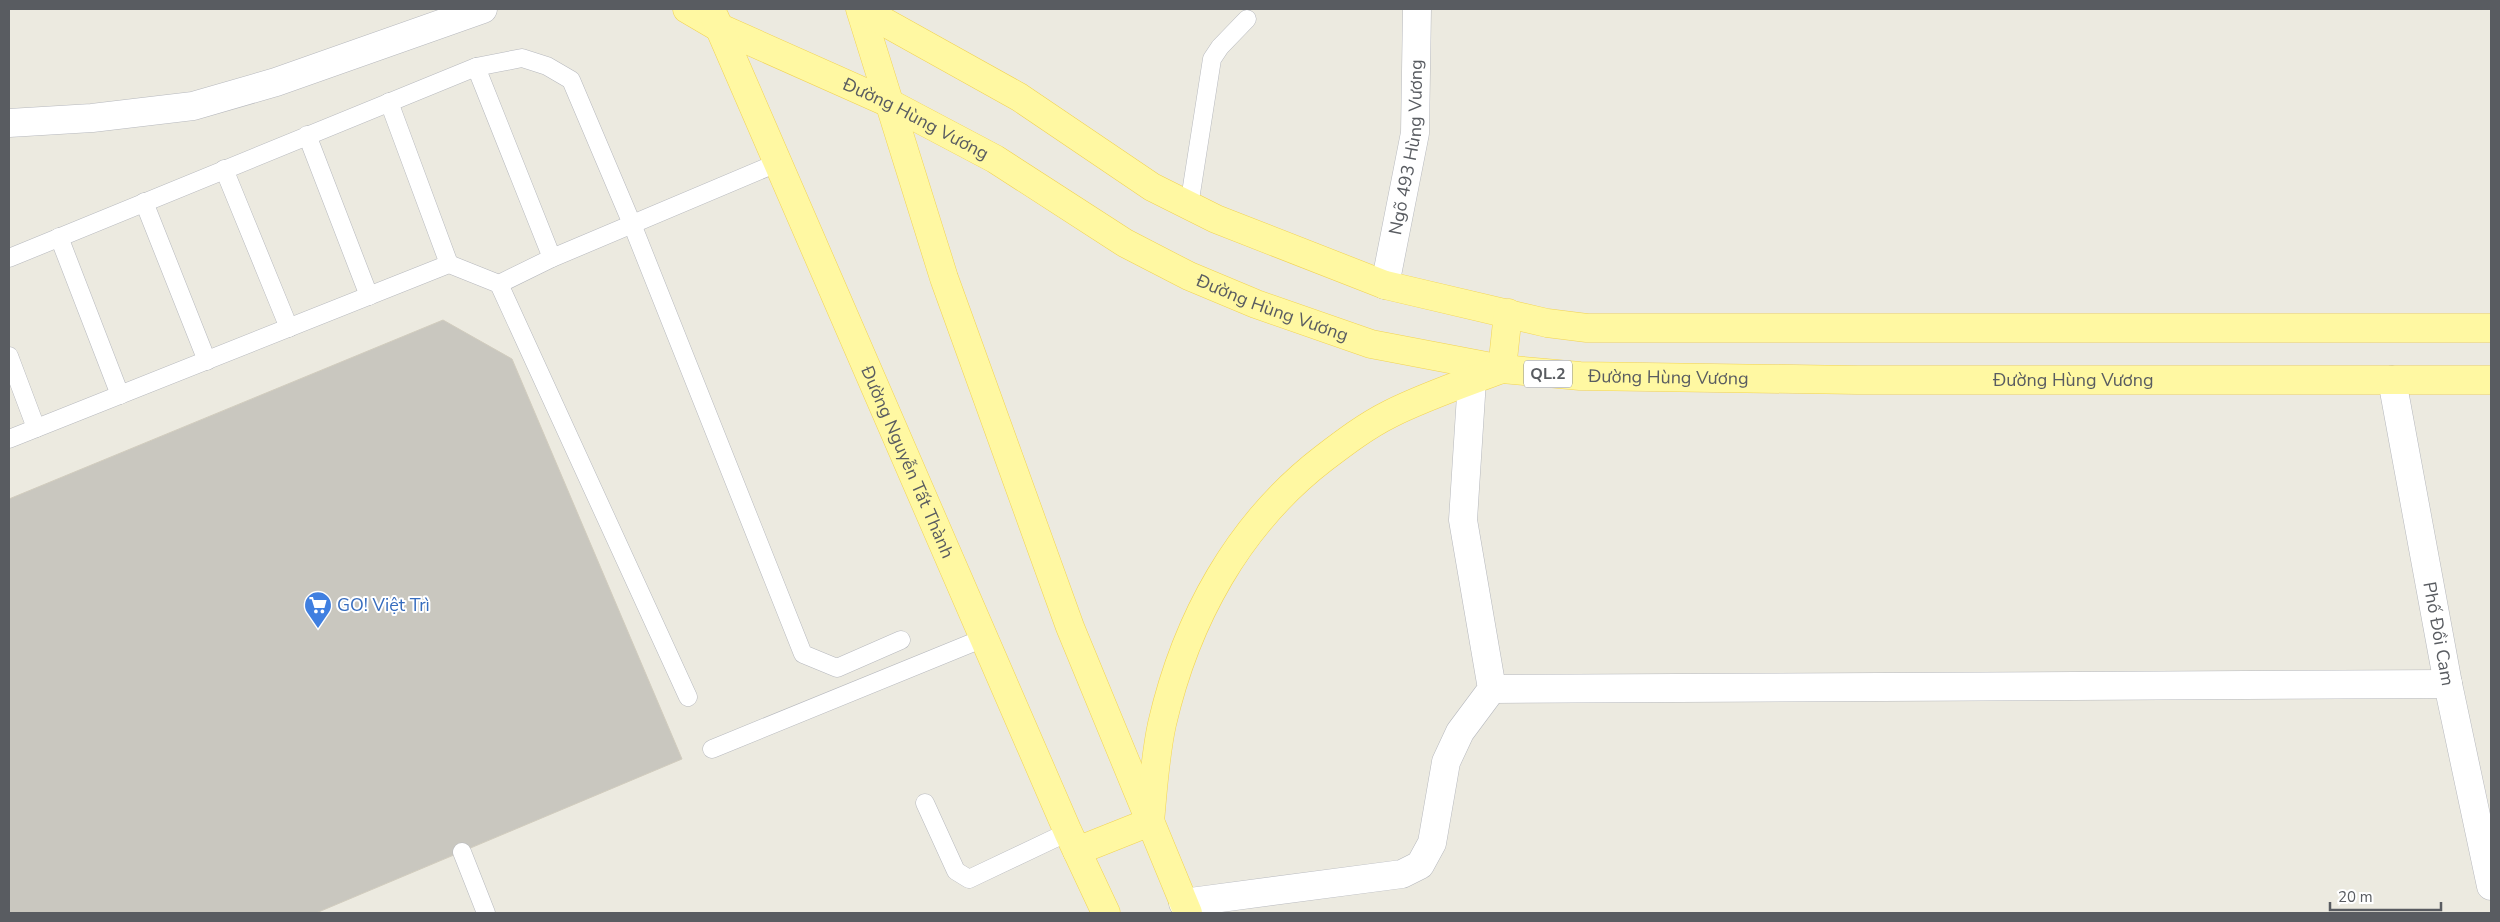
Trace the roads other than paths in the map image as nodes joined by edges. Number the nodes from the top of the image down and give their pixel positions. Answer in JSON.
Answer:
{"nodes":[{"id":1,"x":483,"y":9,"type":"edge"},
{"id":2,"x":687,"y":9,"type":"edge"},
{"id":3,"x":860,"y":9,"type":"edge"},
{"id":4,"x":1417,"y":9,"type":"edge"},
{"id":5,"x":714,"y":17,"type":"edge"},
{"id":6,"x":1247,"y":18,"type":"dead end"},
{"id":7,"x":476,"y":66,"type":"junction"},
{"id":8,"x":389,"y":102,"type":"junction"},
{"id":9,"x":891,"y":104,"type":"junction"},
{"id":10,"x":9,"y":123,"type":"edge"},
{"id":11,"x":307,"y":135,"type":"junction"},
{"id":12,"x":777,"y":164,"type":"junction"},
{"id":13,"x":224,"y":169,"type":"junction"},
{"id":14,"x":144,"y":202,"type":"junction"},
{"id":15,"x":1189,"y":206,"type":"junction"},
{"id":16,"x":632,"y":224,"type":"junction"},
{"id":17,"x":59,"y":237,"type":"junction"},
{"id":18,"x":9,"y":258,"type":"edge"},
{"id":19,"x":552,"y":258,"type":"junction"},
{"id":20,"x":449,"y":264,"type":"junction"},
{"id":21,"x":499,"y":284,"type":"junction"},
{"id":22,"x":1385,"y":286,"type":"junction"},
{"id":23,"x":368,"y":296,"type":"junction"},
{"id":24,"x":1508,"y":313,"type":"junction"},
{"id":25,"x":289,"y":328,"type":"junction"},
{"id":26,"x":2491,"y":328,"type":"edge"},
{"id":27,"x":9,"y":356,"type":"edge"},
{"id":28,"x":207,"y":360,"type":"junction"},
{"id":29,"x":1502,"y":369,"type":"junction"},
{"id":30,"x":1472,"y":380,"type":"junction"},
{"id":31,"x":2392,"y":380,"type":"junction"},
{"id":32,"x":2491,"y":380,"type":"edge"},
{"id":33,"x":120,"y":395,"type":"junction"},
{"id":34,"x":36,"y":428,"type":"junction"},
{"id":35,"x":9,"y":439,"type":"edge"},
{"id":36,"x":984,"y":638,"type":"junction"},
{"id":37,"x":901,"y":640,"type":"dead end"},
{"id":38,"x":2448,"y":684,"type":"junction"},
{"id":39,"x":1492,"y":689,"type":"junction"},
{"id":40,"x":688,"y":697,"type":"dead end"},
{"id":41,"x":712,"y":749,"type":"dead end"},
{"id":42,"x":925,"y":803,"type":"dead end"},
{"id":43,"x":1150,"y":822,"type":"junction"},
{"id":44,"x":1072,"y":841,"type":"junction"},
{"id":45,"x":462,"y":852,"type":"dead end"},
{"id":46,"x":2491,"y":886,"type":"edge"},
{"id":47,"x":1186,"y":908,"type":"edge"},
{"id":48,"x":1100,"y":911,"type":"edge"},
{"id":49,"x":486,"y":913,"type":"edge"}],
"edges":[{"from":1,"to":10,"type":"street"},
{"from":2,"to":5,"type":"main road","name":"Đường Hùng Vương","number":"QL.2"},
{"from":3,"to":9,"type":"main road"},
{"from":3,"to":15,"type":"main road"},
{"from":4,"to":22,"type":"street","name":"Ngõ 493 Hùng Vương"},
{"from":5,"to":9,"type":"main road","name":"Đường Hùng Vương","number":"QL.2"},
{"from":5,"to":12,"type":"main road","name":"Đường Nguyễn Tất Thành"},
{"from":6,"to":15,"type":"lane"},
{"from":7,"to":8,"type":"lane"},
{"from":7,"to":16,"type":"lane"},
{"from":7,"to":19,"type":"lane"},
{"from":8,"to":11,"type":"lane"},
{"from":8,"to":20,"type":"lane"},
{"from":9,"to":29,"type":"main road","name":"Đường Hùng Vương","number":"QL.2"},
{"from":9,"to":43,"type":"main road"},
{"from":11,"to":13,"type":"lane"},
{"from":11,"to":23,"type":"lane"},
{"from":12,"to":16,"type":"lane"},
{"from":12,"to":36,"type":"main road","name":"Đường Nguyễn Tất Thành"},
{"from":13,"to":14,"type":"lane"},
{"from":13,"to":25,"type":"lane"},
{"from":14,"to":17,"type":"lane"},
{"from":14,"to":28,"type":"lane"},
{"from":15,"to":22,"type":"main road"},
{"from":16,"to":19,"type":"lane"},
{"from":16,"to":37,"type":"lane"},
{"from":17,"to":18,"type":"lane"},
{"from":17,"to":33,"type":"lane"},
{"from":19,"to":21,"type":"lane"},
{"from":20,"to":21,"type":"lane"},
{"from":20,"to":23,"type":"lane"},
{"from":21,"to":40,"type":"lane"},
{"from":22,"to":24,"type":"main road"},
{"from":23,"to":25,"type":"lane"},
{"from":24,"to":26,"type":"main road"},
{"from":24,"to":29,"type":"main road"},
{"from":25,"to":28,"type":"lane"},
{"from":27,"to":34,"type":"lane"},
{"from":28,"to":33,"type":"lane"},
{"from":29,"to":30,"type":"main road"},
{"from":29,"to":31,"type":"main road","name":"Đường Hùng Vương","number":"QL.2"},
{"from":30,"to":39,"type":"street"},
{"from":30,"to":43,"type":"main road"},
{"from":31,"to":32,"type":"main road","name":"Đường Hùng Vương","number":"QL.2"},
{"from":31,"to":38,"type":"street","name":"Phố Đồi Cam"},
{"from":33,"to":34,"type":"lane"},
{"from":34,"to":35,"type":"lane"},
{"from":36,"to":41,"type":"lane"},
{"from":36,"to":44,"type":"main road","name":"Đường Nguyễn Tất Thành"},
{"from":38,"to":39,"type":"street"},
{"from":38,"to":46,"type":"street","name":"Phố Đồi Cam"},
{"from":39,"to":47,"type":"street"},
{"from":42,"to":44,"type":"lane"},
{"from":43,"to":44,"type":"main road"},
{"from":43,"to":47,"type":"main road"},
{"from":44,"to":48,"type":"main road","name":"Đường Nguyễn Tất Thành"},
{"from":45,"to":49,"type":"lane"}]}
